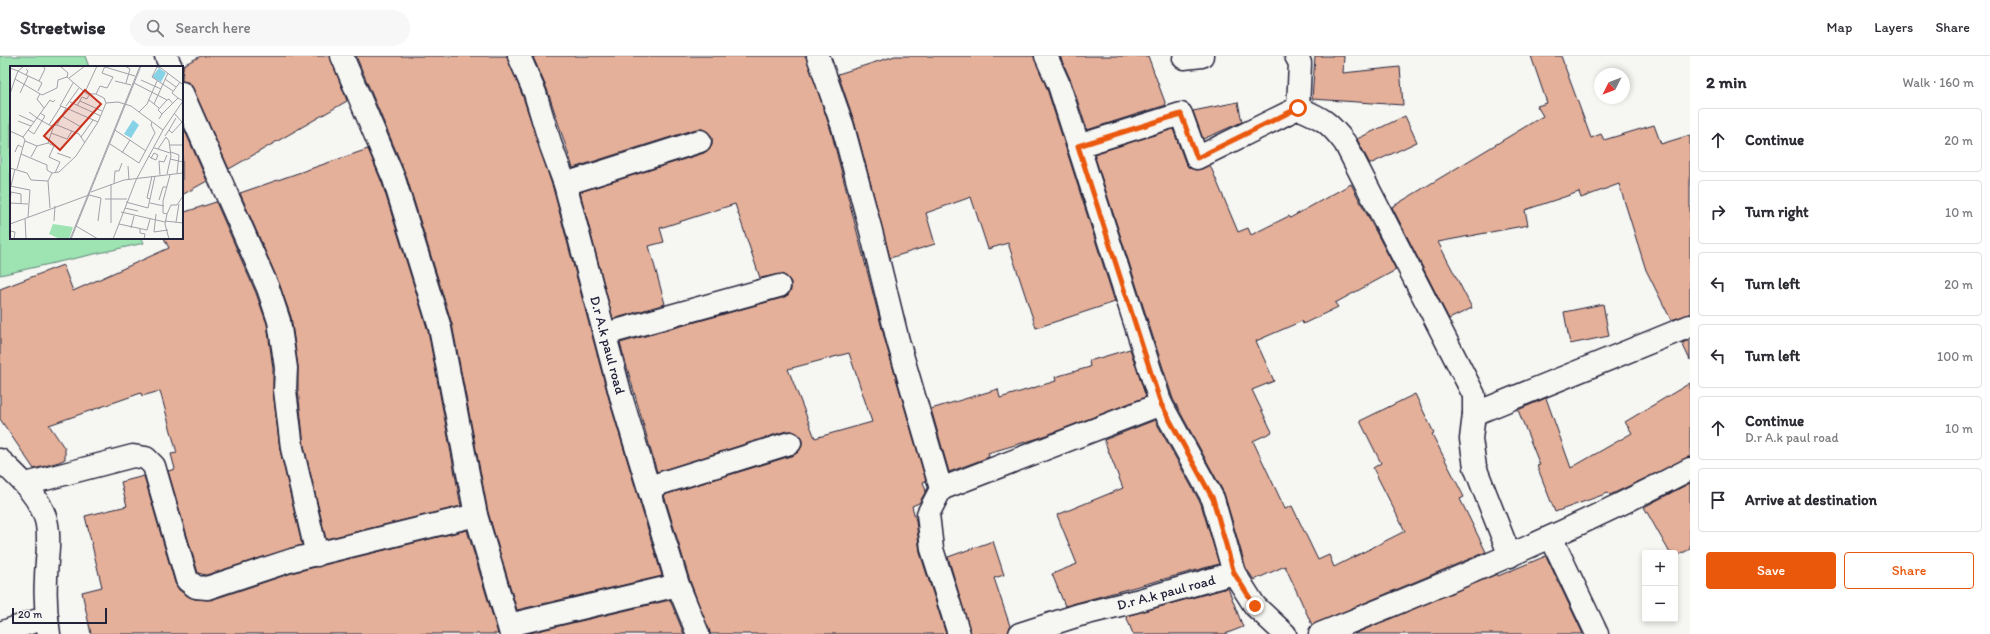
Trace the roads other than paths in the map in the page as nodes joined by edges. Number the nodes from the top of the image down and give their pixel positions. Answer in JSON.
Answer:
{"nodes":[{"id":1,"x":166,"y":56,"type":"edge"},
{"id":2,"x":342,"y":56,"type":"edge"},
{"id":3,"x":519,"y":56,"type":"edge"},
{"id":4,"x":818,"y":56,"type":"edge"},
{"id":5,"x":1046,"y":56,"type":"edge"},
{"id":6,"x":1296,"y":56,"type":"edge"},
{"id":7,"x":170,"y":66,"type":"edge"},
{"id":8,"x":183,"y":95,"type":"edge"},
{"id":9,"x":1298,"y":108,"type":"junction"},
{"id":10,"x":700,"y":141,"type":"dead end"},
{"id":11,"x":1078,"y":146,"type":"junction"},
{"id":12,"x":565,"y":184,"type":"junction"},
{"id":13,"x":779,"y":286,"type":"dead end"},
{"id":14,"x":1690,"y":326,"type":"edge"},
{"id":15,"x":605,"y":334,"type":"junction"},
{"id":16,"x":1161,"y":404,"type":"junction"},
{"id":17,"x":1474,"y":414,"type":"junction"},
{"id":18,"x":790,"y":443,"type":"dead end"},
{"id":19,"x":0,"y":460,"type":"edge"},
{"id":20,"x":1690,"y":469,"type":"edge"},
{"id":21,"x":26,"y":484,"type":"junction"},
{"id":22,"x":649,"y":487,"type":"junction"},
{"id":23,"x":941,"y":489,"type":"junction"},
{"id":24,"x":476,"y":516,"type":"junction"},
{"id":25,"x":1551,"y":537,"type":"junction"},
{"id":26,"x":317,"y":555,"type":"junction"},
{"id":27,"x":1510,"y":556,"type":"junction"},
{"id":28,"x":1234,"y":573,"type":"junction"},
{"id":29,"x":678,"y":585,"type":"junction"},
{"id":30,"x":48,"y":626,"type":"edge"},
{"id":31,"x":510,"y":629,"type":"edge"},
{"id":32,"x":0,"y":633,"type":"edge"},
{"id":33,"x":698,"y":634,"type":"edge"},
{"id":34,"x":959,"y":634,"type":"edge"},
{"id":35,"x":1020,"y":634,"type":"edge"},
{"id":36,"x":1285,"y":634,"type":"edge"},
{"id":37,"x":1320,"y":634,"type":"edge"},
{"id":38,"x":1597,"y":634,"type":"edge"}],
"edges":[{"from":1,"to":7,"type":"street"},
{"from":2,"to":24,"type":"street"},
{"from":3,"to":12,"type":"street","name":"D.r A.k paul road"},
{"from":4,"to":23,"type":"street"},
{"from":5,"to":11,"type":"street"},
{"from":6,"to":9,"type":"street"},
{"from":8,"to":26,"type":"street"},
{"from":9,"to":11,"type":"street"},
{"from":9,"to":17,"type":"street"},
{"from":10,"to":12,"type":"street"},
{"from":11,"to":16,"type":"street"},
{"from":12,"to":15,"type":"street","name":"D.r A.k paul road"},
{"from":13,"to":15,"type":"street"},
{"from":14,"to":17,"type":"street"},
{"from":15,"to":22,"type":"street","name":"D.r A.k paul road"},
{"from":16,"to":23,"type":"street"},
{"from":16,"to":28,"type":"street"},
{"from":17,"to":27,"type":"street"},
{"from":18,"to":22,"type":"street"},
{"from":19,"to":21,"type":"street"},
{"from":20,"to":25,"type":"street"},
{"from":21,"to":26,"type":"street"},
{"from":21,"to":30,"type":"street"},
{"from":22,"to":29,"type":"street","name":"D.r A.k paul road"},
{"from":23,"to":34,"type":"street"},
{"from":24,"to":26,"type":"street"},
{"from":24,"to":31,"type":"street"},
{"from":25,"to":27,"type":"street"},
{"from":25,"to":38,"type":"street"},
{"from":27,"to":37,"type":"street"},
{"from":28,"to":35,"type":"street","name":"D.r A.k paul road"},
{"from":28,"to":36,"type":"street","name":"D.r A.k paul road"},
{"from":29,"to":31,"type":"street"},
{"from":29,"to":33,"type":"street","name":"D.r A.k paul road"},
{"from":30,"to":32,"type":"street"}]}
